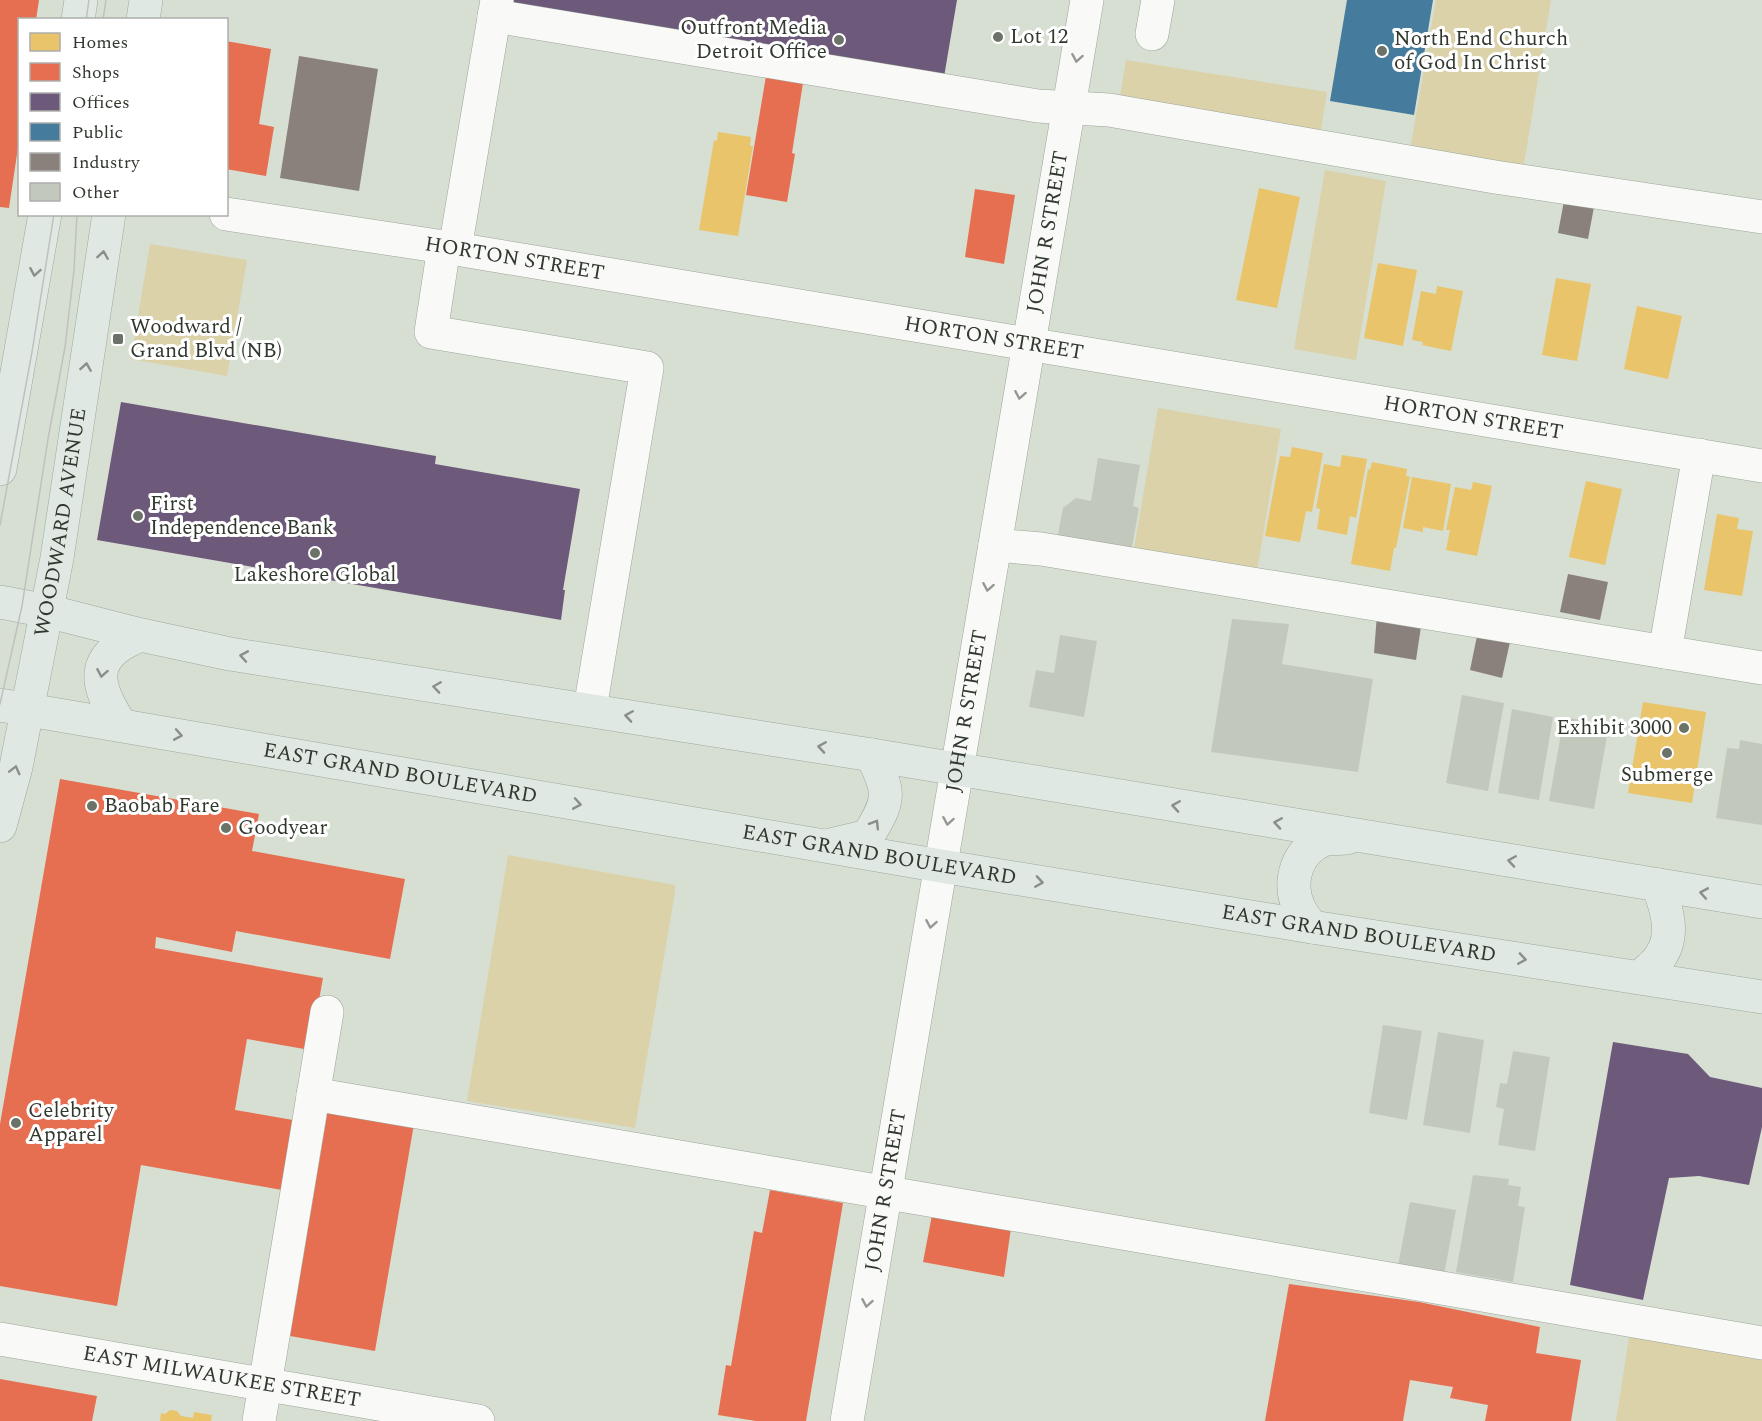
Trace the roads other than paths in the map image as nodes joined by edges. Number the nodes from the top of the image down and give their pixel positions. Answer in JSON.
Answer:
{"nodes":[{"id":1,"x":81,"y":0,"type":"edge"},
{"id":2,"x":146,"y":0,"type":"edge"},
{"id":3,"x":1087,"y":0,"type":"edge"},
{"id":4,"x":1158,"y":0,"type":"edge"},
{"id":5,"x":496,"y":8,"type":"edge"},
{"id":6,"x":78,"y":18,"type":"edge"},
{"id":7,"x":142,"y":18,"type":"edge"},
{"id":8,"x":1152,"y":34,"type":"dead end"},
{"id":9,"x":1069,"y":107,"type":"junction"},
{"id":10,"x":228,"y":214,"type":"edge"},
{"id":11,"x":45,"y":216,"type":"edge"},
{"id":12,"x":109,"y":216,"type":"edge"},
{"id":13,"x":1762,"y":217,"type":"edge"},
{"id":14,"x":450,"y":248,"type":"junction"},
{"id":15,"x":1029,"y":344,"type":"junction"},
{"id":16,"x":1699,"y":455,"type":"junction"},
{"id":17,"x":1762,"y":466,"type":"edge"},
{"id":18,"x":0,"y":469,"type":"edge"},
{"id":19,"x":995,"y":545,"type":"junction"},
{"id":20,"x":0,"y":602,"type":"edge"},
{"id":21,"x":47,"y":611,"type":"junction"},
{"id":22,"x":141,"y":635,"type":"junction"},
{"id":23,"x":1665,"y":652,"type":"junction"},
{"id":24,"x":1762,"y":668,"type":"edge"},
{"id":25,"x":14,"y":707,"type":"edge"},
{"id":26,"x":590,"y":709,"type":"junction"},
{"id":27,"x":121,"y":725,"type":"junction"},
{"id":28,"x":872,"y":755,"type":"junction"},
{"id":29,"x":957,"y":770,"type":"junction"},
{"id":30,"x":0,"y":826,"type":"edge"},
{"id":31,"x":1364,"y":837,"type":"junction"},
{"id":32,"x":825,"y":846,"type":"junction"},
{"id":33,"x":941,"y":866,"type":"junction"},
{"id":34,"x":1658,"y":885,"type":"junction"},
{"id":35,"x":1762,"y":902,"type":"edge"},
{"id":36,"x":1312,"y":927,"type":"junction"},
{"id":37,"x":1640,"y":977,"type":"junction"},
{"id":38,"x":1762,"y":997,"type":"edge"},
{"id":39,"x":327,"y":1012,"type":"dead end"},
{"id":40,"x":314,"y":1094,"type":"junction"},
{"id":41,"x":886,"y":1192,"type":"junction"},
{"id":42,"x":0,"y":1339,"type":"edge"},
{"id":43,"x":1762,"y":1343,"type":"edge"},
{"id":44,"x":265,"y":1384,"type":"junction"},
{"id":45,"x":259,"y":1421,"type":"edge"},
{"id":46,"x":478,"y":1421,"type":"edge"},
{"id":47,"x":847,"y":1421,"type":"edge"}],
"edges":[{"from":1,"to":6,"type":"main road"},
{"from":2,"to":7,"type":"main road"},
{"from":3,"to":9,"type":"street","name":"JOHN R STREET","one_way":true},
{"from":4,"to":8,"type":"street"},
{"from":5,"to":9,"type":"street"},
{"from":5,"to":14,"type":"street"},
{"from":9,"to":13,"type":"street"},
{"from":9,"to":15,"type":"street","name":"JOHN R STREET"},
{"from":10,"to":14,"type":"street","name":"HORTON STREET"},
{"from":11,"to":18,"type":"main road","one_way":true},
{"from":21,"to":12,"type":"main road","name":"WOODWARD AVENUE","one_way":true},
{"from":14,"to":15,"type":"street","name":"HORTON STREET"},
{"from":14,"to":26,"type":"street"},
{"from":15,"to":16,"type":"street","name":"HORTON STREET"},
{"from":15,"to":19,"type":"street","name":"JOHN R STREET","one_way":true},
{"from":16,"to":17,"type":"street","name":"HORTON STREET"},
{"from":16,"to":23,"type":"street"},
{"from":19,"to":23,"type":"street"},
{"from":19,"to":29,"type":"street","name":"JOHN R STREET","one_way":true},
{"from":20,"to":21,"type":"main road"},
{"from":21,"to":22,"type":"main road"},
{"from":21,"to":25,"type":"main road","name":"WOODWARD AVENUE"},
{"from":26,"to":22,"type":"main road","one_way":true},
{"from":22,"to":27,"type":"main road","one_way":true},
{"from":23,"to":24,"type":"street"},
{"from":25,"to":27,"type":"main road","name":"EAST GRAND BOULEVARD"},
{"from":30,"to":25,"type":"main road","name":"WOODWARD AVENUE","one_way":true},
{"from":28,"to":26,"type":"main road","one_way":true},
{"from":27,"to":32,"type":"main road","name":"EAST GRAND BOULEVARD","one_way":true},
{"from":28,"to":29,"type":"main road"},
{"from":32,"to":28,"type":"main road","one_way":true},
{"from":31,"to":29,"type":"main road","one_way":true},
{"from":29,"to":33,"type":"street","name":"JOHN R STREET","one_way":true},
{"from":34,"to":31,"type":"main road","one_way":true},
{"from":31,"to":36,"type":"main road"},
{"from":32,"to":33,"type":"main road","name":"EAST GRAND BOULEVARD"},
{"from":33,"to":36,"type":"main road","name":"EAST GRAND BOULEVARD","one_way":true},
{"from":33,"to":41,"type":"street","name":"JOHN R STREET","one_way":true},
{"from":35,"to":34,"type":"main road","one_way":true},
{"from":34,"to":37,"type":"main road"},
{"from":36,"to":37,"type":"main road","name":"EAST GRAND BOULEVARD","one_way":true},
{"from":37,"to":38,"type":"main road","name":"EAST GRAND BOULEVARD"},
{"from":39,"to":40,"type":"street"},
{"from":40,"to":41,"type":"street"},
{"from":40,"to":44,"type":"street"},
{"from":41,"to":43,"type":"street"},
{"from":41,"to":47,"type":"street","name":"JOHN R STREET","one_way":true},
{"from":42,"to":44,"type":"street","name":"EAST MILWAUKEE STREET"},
{"from":44,"to":45,"type":"street"},
{"from":44,"to":46,"type":"street","name":"EAST MILWAUKEE STREET"}]}
